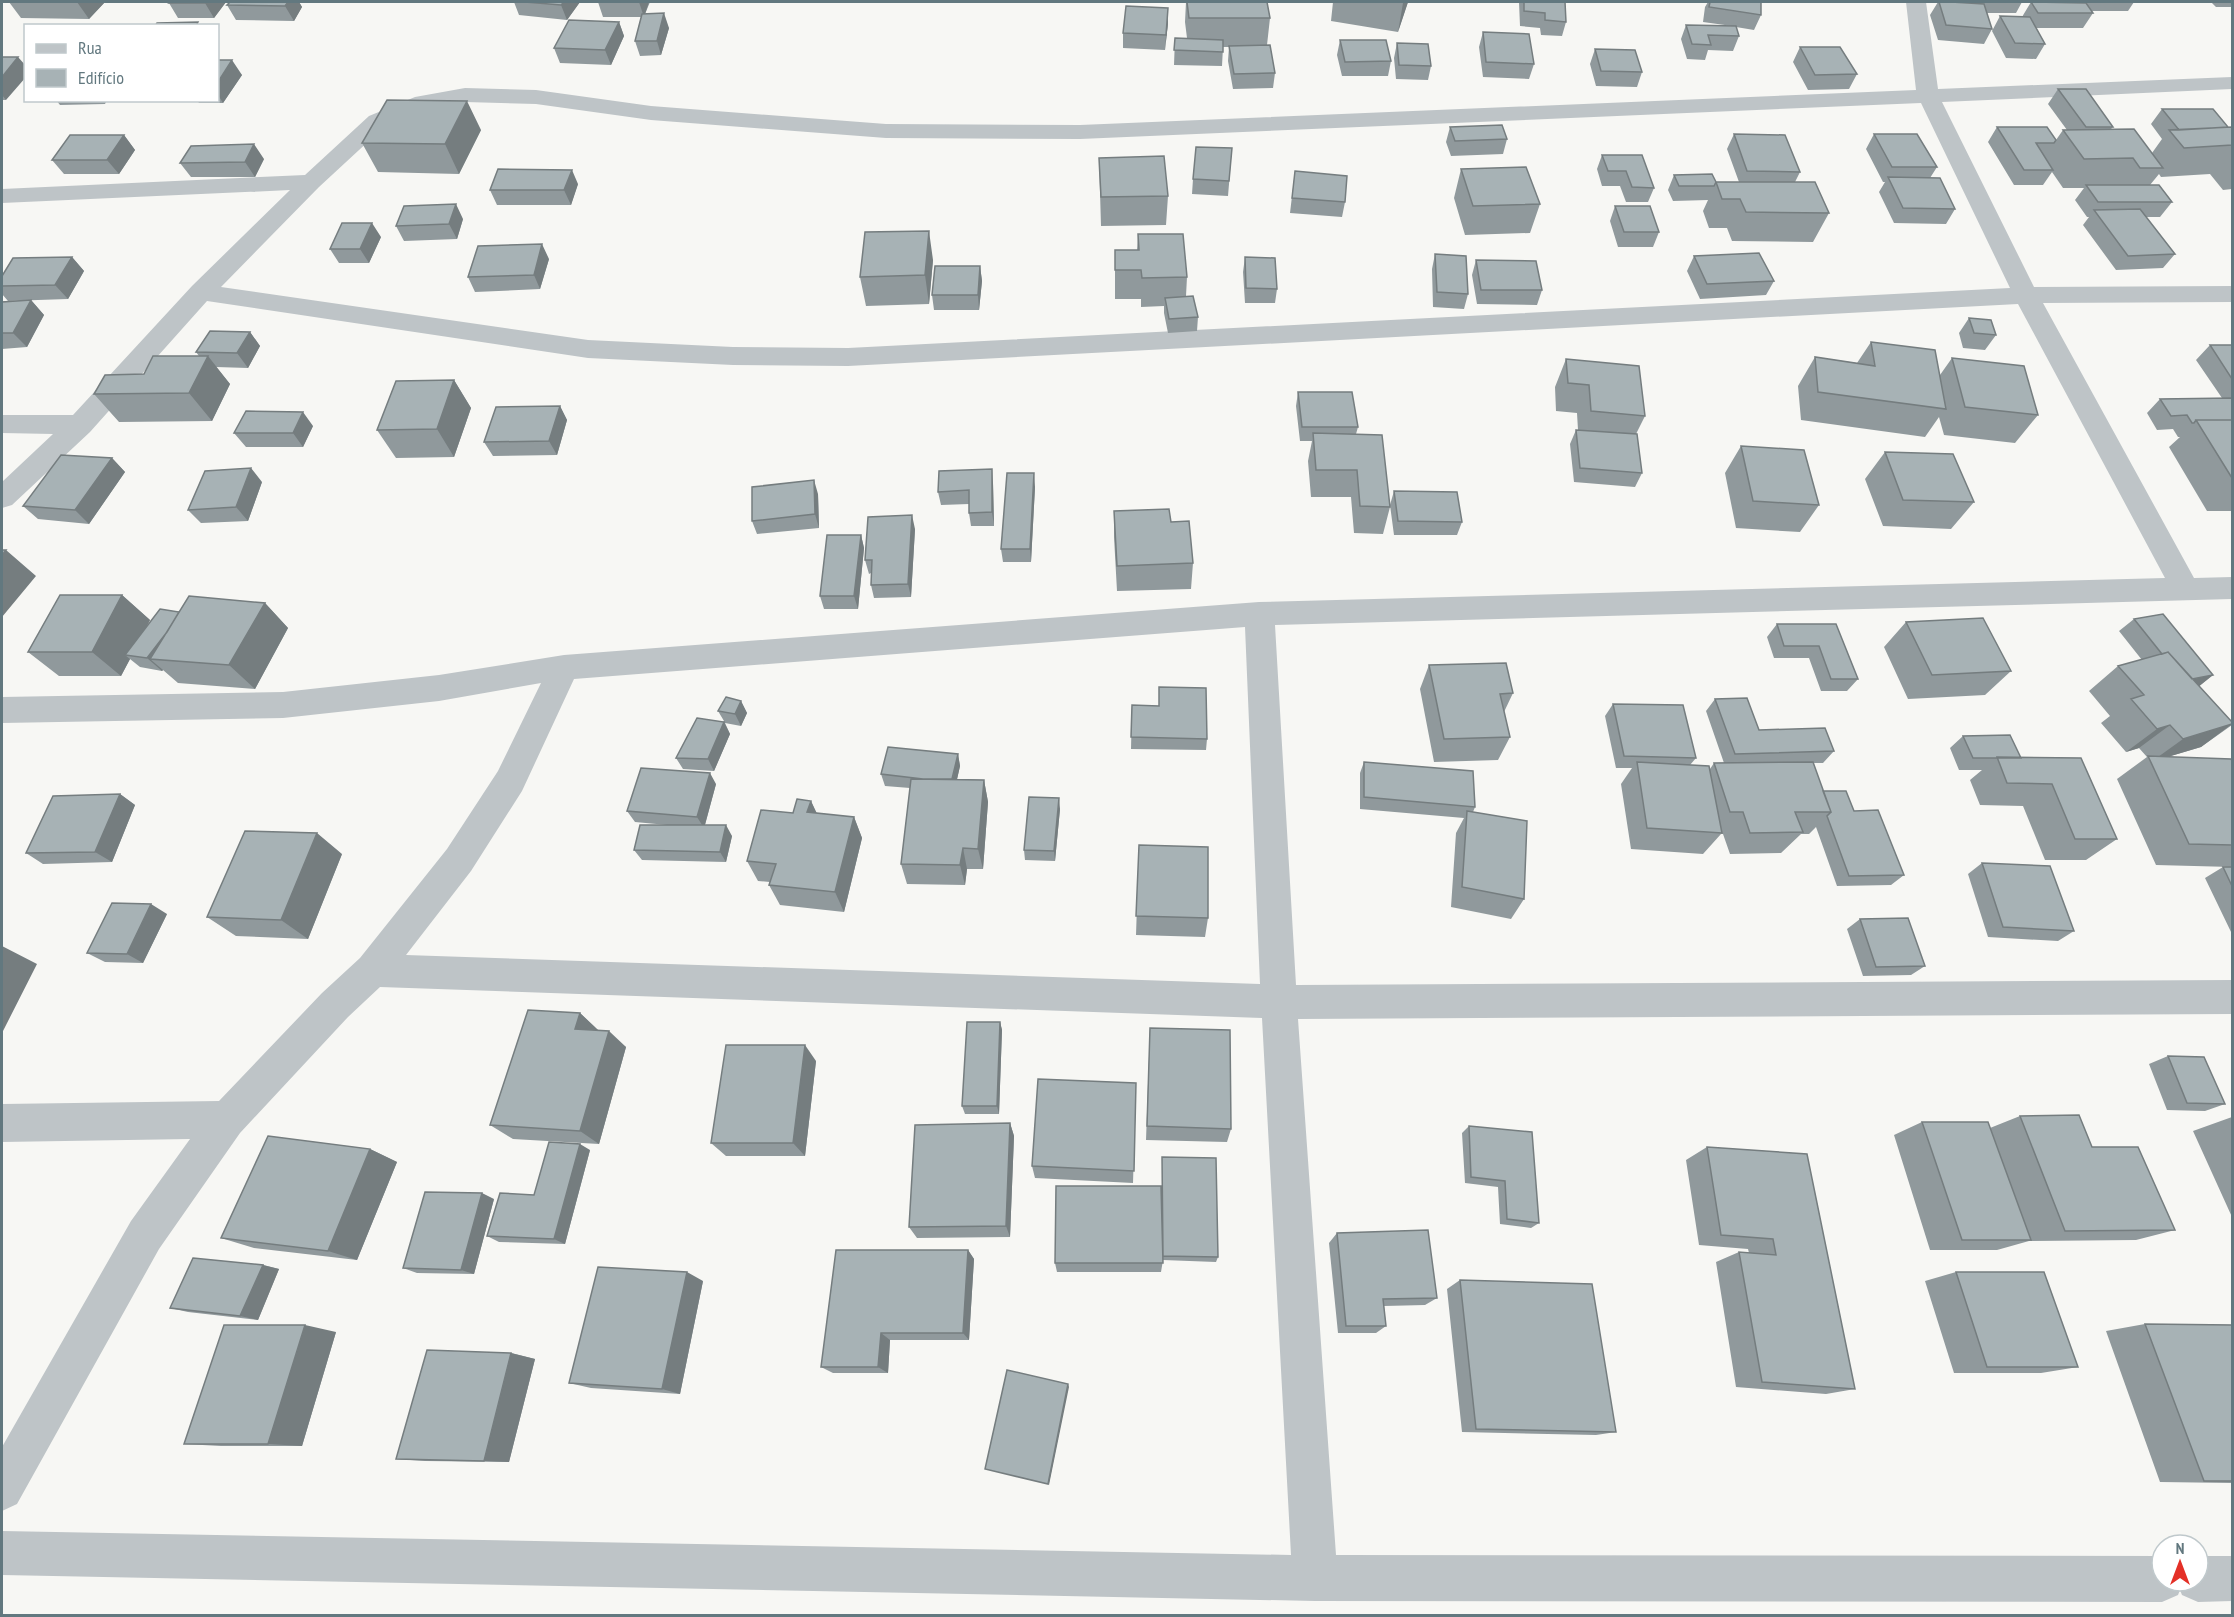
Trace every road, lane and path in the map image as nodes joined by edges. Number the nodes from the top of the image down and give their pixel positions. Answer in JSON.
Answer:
{"nodes":[{"id":1,"x":1916,"y":2,"type":"edge"},
{"id":2,"x":2232,"y":83,"type":"edge"},
{"id":3,"x":1928,"y":95,"type":"junction"},
{"id":4,"x":311,"y":182,"type":"junction"},
{"id":5,"x":2,"y":196,"type":"edge"},
{"id":6,"x":201,"y":292,"type":"junction"},
{"id":7,"x":2232,"y":294,"type":"edge"},
{"id":8,"x":2026,"y":295,"type":"junction"},
{"id":9,"x":2,"y":424,"type":"edge"},
{"id":10,"x":80,"y":425,"type":"junction"},
{"id":11,"x":2,"y":498,"type":"edge"},
{"id":12,"x":2232,"y":588,"type":"edge"},
{"id":13,"x":2186,"y":590,"type":"junction"},
{"id":14,"x":1259,"y":614,"type":"junction"},
{"id":15,"x":564,"y":667,"type":"junction"},
{"id":16,"x":2,"y":710,"type":"edge"},
{"id":17,"x":373,"y":970,"type":"junction"},
{"id":18,"x":2232,"y":997,"type":"edge"},
{"id":19,"x":1279,"y":1002,"type":"junction"},
{"id":20,"x":228,"y":1120,"type":"junction"},
{"id":21,"x":2,"y":1123,"type":"edge"},
{"id":22,"x":2,"y":1489,"type":"edge"},
{"id":23,"x":2,"y":1553,"type":"edge"},
{"id":24,"x":1315,"y":1578,"type":"junction"},
{"id":25,"x":2150,"y":1579,"type":"edge"},
{"id":26,"x":2210,"y":1579,"type":"edge"},
{"id":27,"x":2232,"y":1579,"type":"edge"}],
"edges":[{"from":1,"to":3,"type":"street"},
{"from":2,"to":3,"type":"street"},
{"from":3,"to":4,"type":"street"},
{"from":3,"to":8,"type":"street"},
{"from":4,"to":5,"type":"street"},
{"from":4,"to":6,"type":"street"},
{"from":6,"to":8,"type":"street"},
{"from":6,"to":10,"type":"street"},
{"from":7,"to":8,"type":"street"},
{"from":8,"to":13,"type":"street"},
{"from":9,"to":10,"type":"street"},
{"from":10,"to":11,"type":"street"},
{"from":12,"to":13,"type":"street"},
{"from":13,"to":14,"type":"street"},
{"from":14,"to":15,"type":"street"},
{"from":14,"to":19,"type":"street"},
{"from":15,"to":16,"type":"street"},
{"from":15,"to":17,"type":"street"},
{"from":17,"to":19,"type":"street"},
{"from":17,"to":20,"type":"street"},
{"from":18,"to":19,"type":"street"},
{"from":19,"to":24,"type":"street"},
{"from":20,"to":21,"type":"street"},
{"from":20,"to":22,"type":"street"},
{"from":23,"to":24,"type":"street"},
{"from":24,"to":25,"type":"street"},
{"from":26,"to":27,"type":"street"}]}
